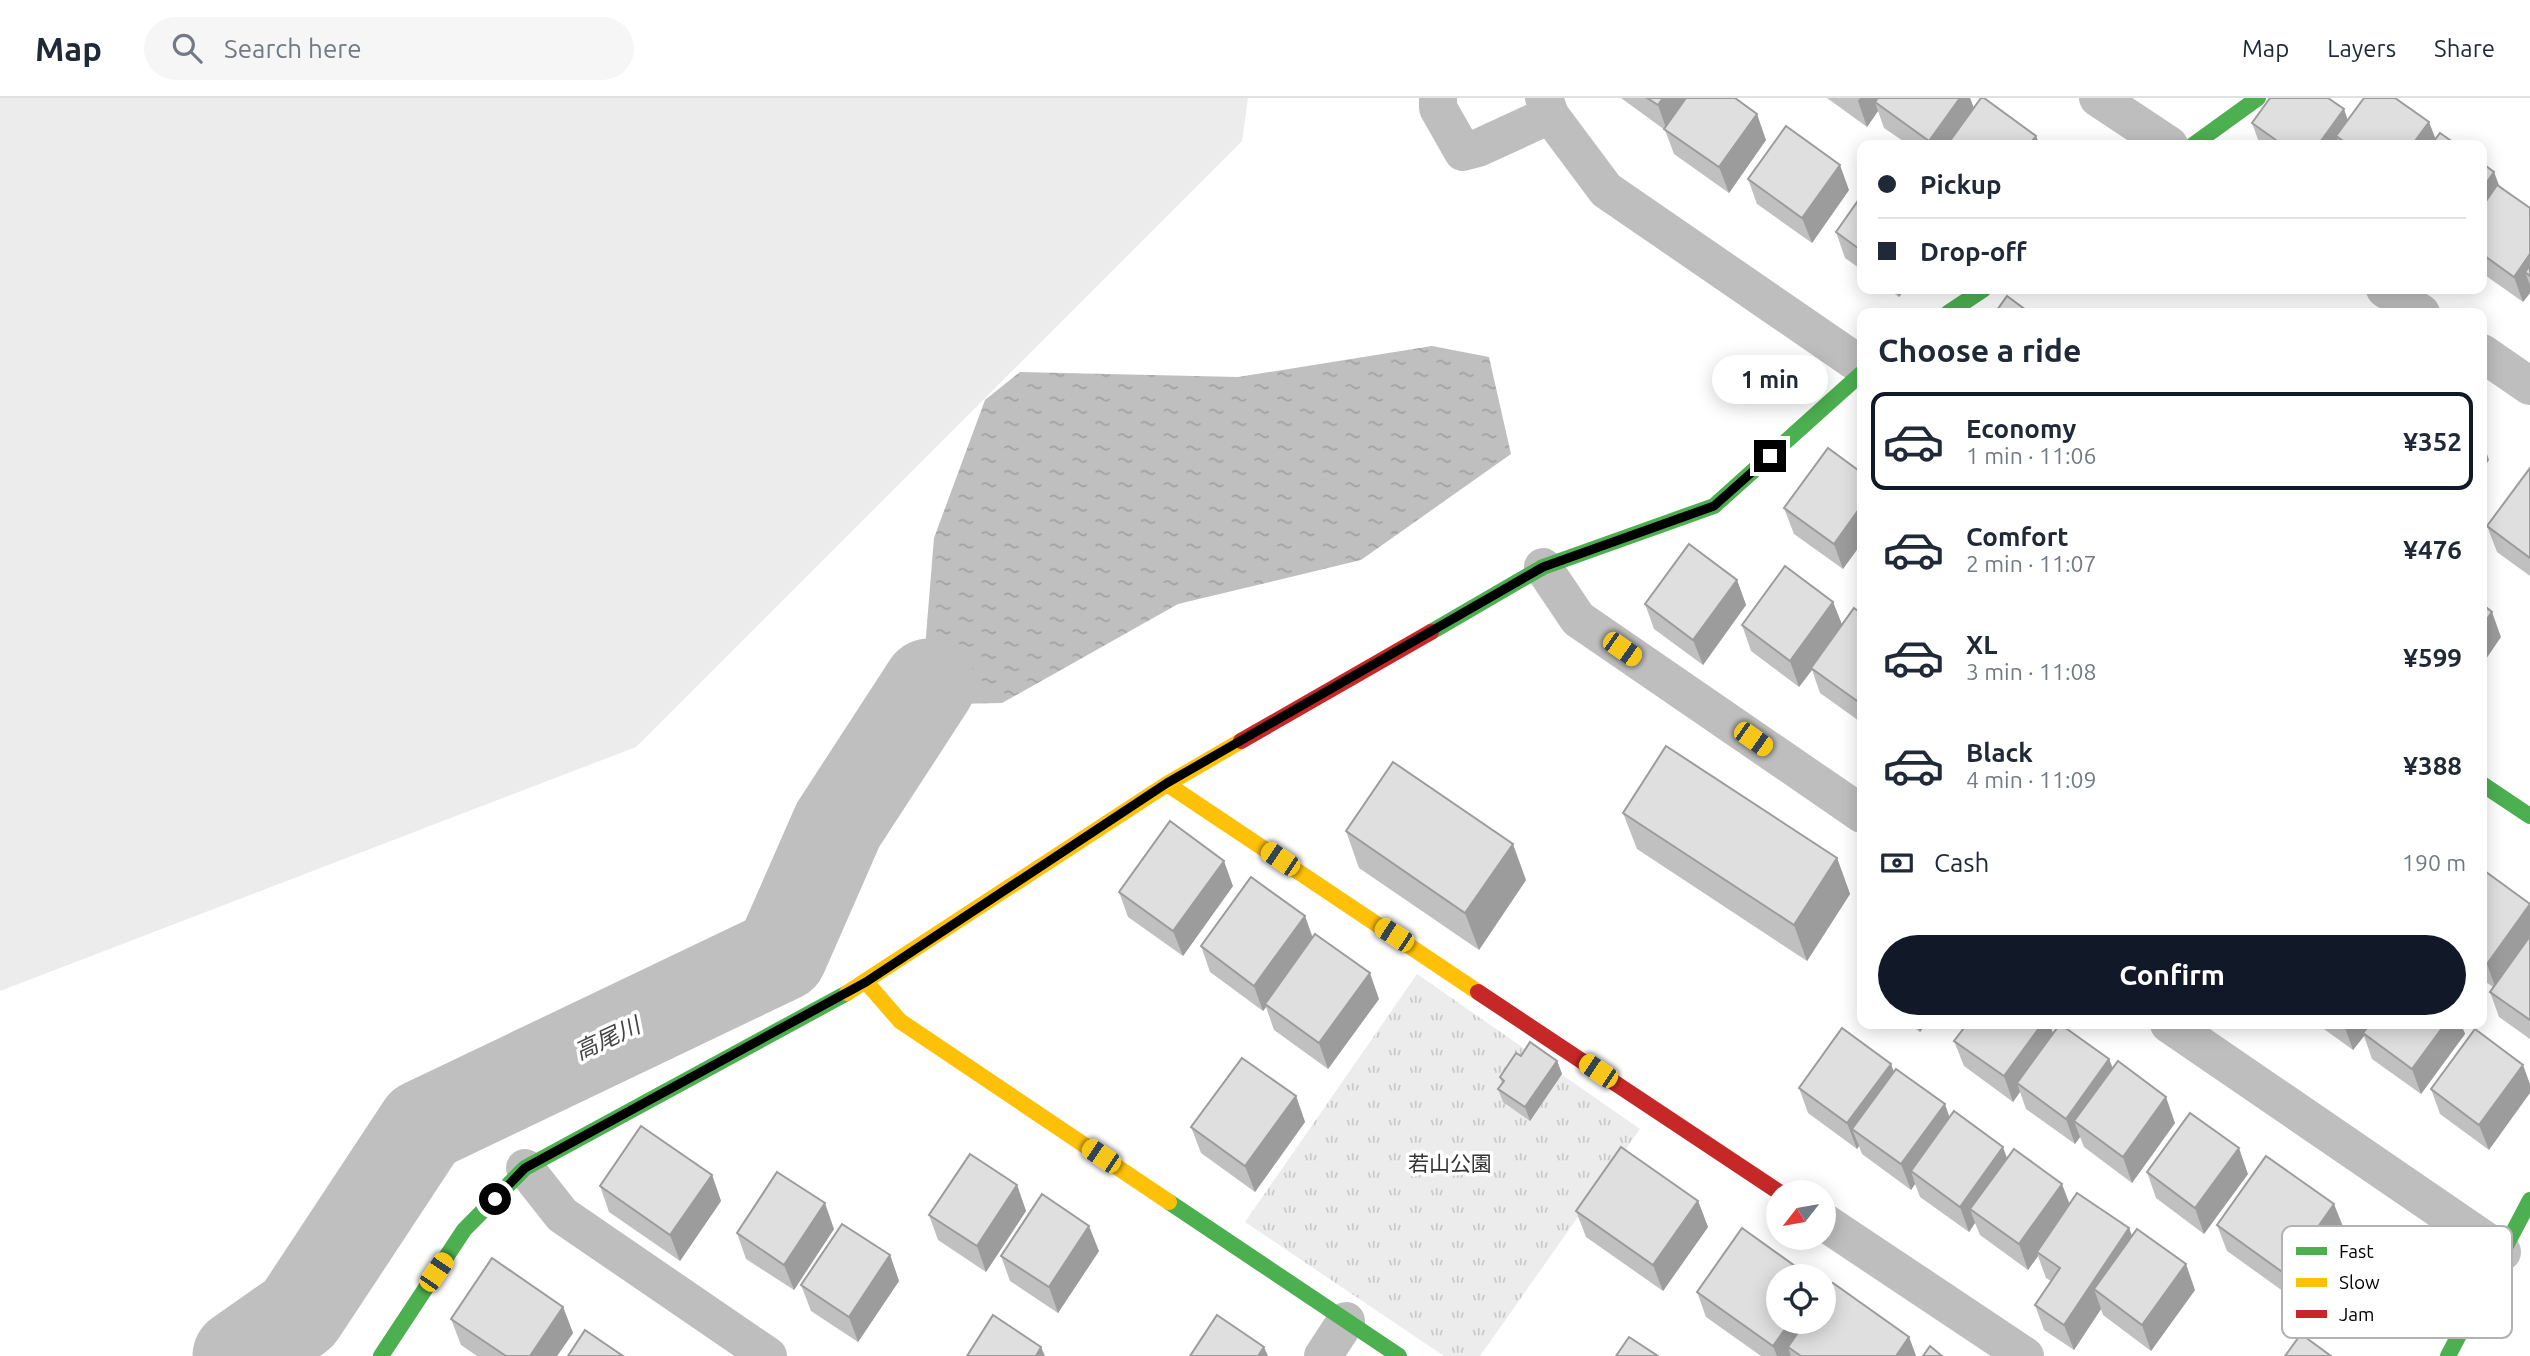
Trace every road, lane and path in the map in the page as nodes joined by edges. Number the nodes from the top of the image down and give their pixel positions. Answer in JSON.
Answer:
{"nodes":[{"id":1,"x":1438,"y":98,"type":"edge"},
{"id":2,"x":2098,"y":98,"type":"edge"},
{"id":3,"x":2258,"y":98,"type":"edge"},
{"id":4,"x":1542,"y":112,"type":"edge"},
{"id":5,"x":2161,"y":140,"type":"edge"},
{"id":6,"x":2200,"y":140,"type":"edge"},
{"id":7,"x":1976,"y":294,"type":"edge"},
{"id":8,"x":2392,"y":294,"type":"edge"},
{"id":9,"x":1956,"y":308,"type":"edge"},
{"id":10,"x":2414,"y":308,"type":"edge"},
{"id":11,"x":2487,"y":357,"type":"edge"},
{"id":12,"x":1857,"y":363,"type":"edge"},
{"id":13,"x":1857,"y":377,"type":"edge"},
{"id":14,"x":2530,"y":386,"type":"edge"},
{"id":15,"x":1543,"y":567,"type":"junction"},
{"id":16,"x":1167,"y":783,"type":"junction"},
{"id":17,"x":2487,"y":787,"type":"edge"},
{"id":18,"x":1857,"y":811,"type":"edge"},
{"id":19,"x":2530,"y":816,"type":"edge"},
{"id":20,"x":866,"y":982,"type":"junction"},
{"id":21,"x":2176,"y":1029,"type":"edge"},
{"id":22,"x":525,"y":1168,"type":"junction"},
{"id":23,"x":1766,"y":1183,"type":"edge"},
{"id":24,"x":2530,"y":1200,"type":"edge"},
{"id":25,"x":2464,"y":1226,"type":"edge"},
{"id":26,"x":1836,"y":1230,"type":"edge"},
{"id":27,"x":2512,"y":1233,"type":"edge"},
{"id":28,"x":1346,"y":1321,"type":"junction"},
{"id":29,"x":2457,"y":1338,"type":"edge"},
{"id":30,"x":381,"y":1356,"type":"edge"},
{"id":31,"x":768,"y":1356,"type":"edge"},
{"id":32,"x":1323,"y":1356,"type":"edge"},
{"id":33,"x":1399,"y":1356,"type":"edge"},
{"id":34,"x":2025,"y":1356,"type":"edge"},
{"id":35,"x":2448,"y":1356,"type":"edge"}],
"edges":[{"from":1,"to":4,"type":"street"},
{"from":2,"to":5,"type":"street"},
{"from":3,"to":6,"type":"street"},
{"from":4,"to":12,"type":"street"},
{"from":7,"to":9,"type":"street"},
{"from":8,"to":10,"type":"street"},
{"from":11,"to":14,"type":"street"},
{"from":13,"to":15,"type":"street"},
{"from":15,"to":16,"type":"street"},
{"from":15,"to":18,"type":"street"},
{"from":16,"to":20,"type":"street"},
{"from":16,"to":23,"type":"street"},
{"from":17,"to":19,"type":"street"},
{"from":20,"to":22,"type":"street"},
{"from":20,"to":28,"type":"street"},
{"from":21,"to":25,"type":"street"},
{"from":22,"to":30,"type":"street"},
{"from":22,"to":31,"type":"street"},
{"from":24,"to":27,"type":"street"},
{"from":26,"to":34,"type":"street"},
{"from":28,"to":32,"type":"street"},
{"from":28,"to":33,"type":"street"},
{"from":29,"to":35,"type":"street"}]}
